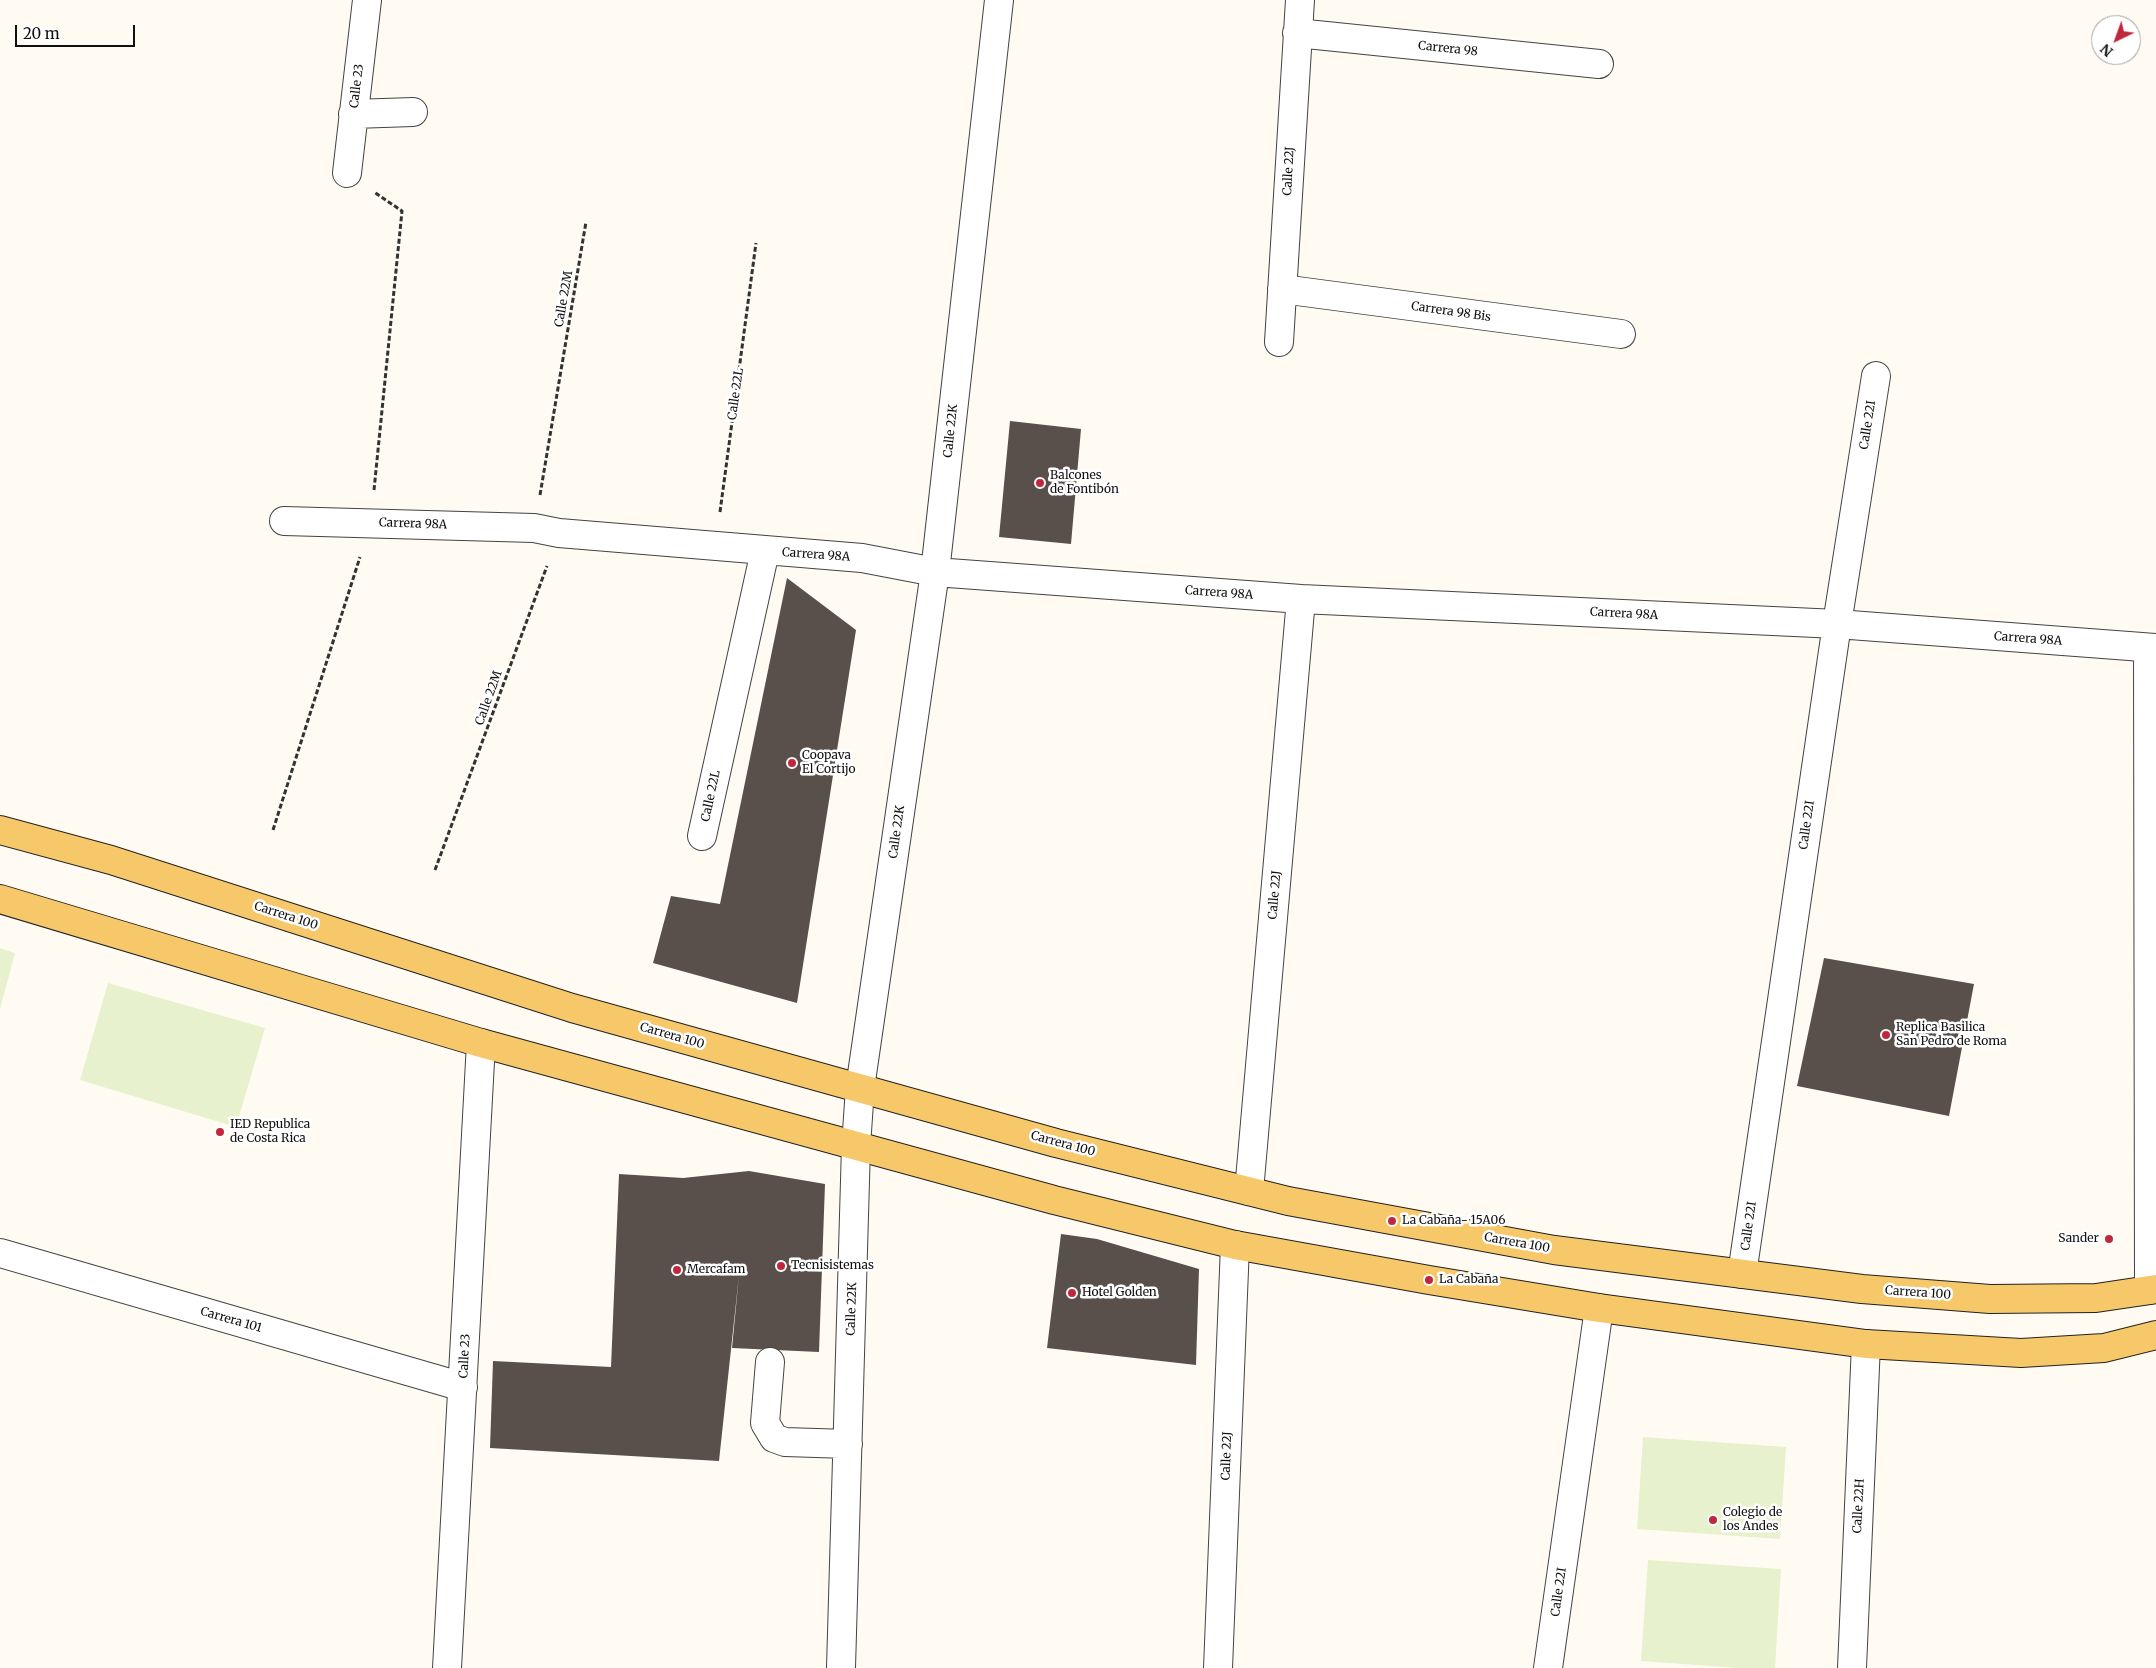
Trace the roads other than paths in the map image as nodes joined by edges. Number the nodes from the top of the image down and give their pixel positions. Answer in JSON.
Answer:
{"nodes":[{"id":1,"x":367,"y":0,"type":"edge"},
{"id":2,"x":1000,"y":0,"type":"edge"},
{"id":3,"x":1300,"y":0,"type":"edge"},
{"id":4,"x":1297,"y":34,"type":"junction"},
{"id":5,"x":1600,"y":64,"type":"dead end"},
{"id":6,"x":413,"y":112,"type":"dead end"},
{"id":7,"x":353,"y":114,"type":"junction"},
{"id":8,"x":347,"y":173,"type":"dead end"},
{"id":9,"x":1282,"y":289,"type":"junction"},
{"id":10,"x":1621,"y":334,"type":"dead end"},
{"id":11,"x":1279,"y":342,"type":"dead end"},
{"id":12,"x":1876,"y":376,"type":"dead end"},
{"id":13,"x":284,"y":520,"type":"dead end"},
{"id":14,"x":765,"y":551,"type":"junction"},
{"id":15,"x":935,"y":572,"type":"junction"},
{"id":16,"x":1301,"y":599,"type":"junction"},
{"id":17,"x":1836,"y":624,"type":"junction"},
{"id":18,"x":2152,"y":648,"type":"edge"},
{"id":19,"x":0,"y":830,"type":"edge"},
{"id":20,"x":702,"y":836,"type":"dead end"},
{"id":21,"x":0,"y":899,"type":"edge"},
{"id":22,"x":481,"y":1044,"type":"junction"},
{"id":23,"x":860,"y":1088,"type":"junction"},
{"id":24,"x":856,"y":1146,"type":"junction"},
{"id":25,"x":1249,"y":1191,"type":"junction"},
{"id":26,"x":1235,"y":1245,"type":"junction"},
{"id":27,"x":0,"y":1254,"type":"edge"},
{"id":28,"x":1742,"y":1274,"type":"junction"},
{"id":29,"x":2152,"y":1289,"type":"edge"},
{"id":30,"x":1599,"y":1308,"type":"junction"},
{"id":31,"x":2156,"y":1335,"type":"edge"},
{"id":32,"x":1866,"y":1344,"type":"junction"},
{"id":33,"x":770,"y":1362,"type":"dead end"},
{"id":34,"x":463,"y":1387,"type":"junction"},
{"id":35,"x":848,"y":1444,"type":"junction"},
{"id":36,"x":447,"y":1668,"type":"edge"},
{"id":37,"x":841,"y":1668,"type":"edge"},
{"id":38,"x":1218,"y":1668,"type":"edge"},
{"id":39,"x":1548,"y":1668,"type":"edge"},
{"id":40,"x":1852,"y":1668,"type":"edge"}],
"edges":[{"from":1,"to":7,"type":"street","name":"Calle 23"},
{"from":2,"to":15,"type":"street","name":"Calle 22K"},
{"from":3,"to":4,"type":"street","name":"Calle 22J"},
{"from":4,"to":5,"type":"street","name":"Carrera 98"},
{"from":4,"to":9,"type":"street","name":"Calle 22J"},
{"from":6,"to":7,"type":"street"},
{"from":7,"to":8,"type":"street","name":"Calle 23"},
{"from":9,"to":10,"type":"street","name":"Carrera 98 Bis"},
{"from":9,"to":11,"type":"street","name":"Calle 22J"},
{"from":12,"to":17,"type":"street","name":"Calle 22I"},
{"from":13,"to":14,"type":"street","name":"Carrera 98A"},
{"from":14,"to":15,"type":"street","name":"Carrera 98A"},
{"from":14,"to":20,"type":"street","name":"Calle 22L"},
{"from":15,"to":16,"type":"street","name":"Carrera 98A"},
{"from":15,"to":23,"type":"street","name":"Calle 22K"},
{"from":16,"to":17,"type":"street","name":"Carrera 98A"},
{"from":16,"to":25,"type":"street","name":"Calle 22J"},
{"from":17,"to":18,"type":"street","name":"Carrera 98A"},
{"from":17,"to":28,"type":"street","name":"Calle 22I"},
{"from":18,"to":29,"type":"street"},
{"from":19,"to":23,"type":"main road","name":"Carrera 100"},
{"from":21,"to":22,"type":"main road"},
{"from":22,"to":24,"type":"main road"},
{"from":22,"to":34,"type":"street","name":"Calle 23"},
{"from":23,"to":24,"type":"street","name":"Calle 22K"},
{"from":23,"to":25,"type":"main road","name":"Carrera 100"},
{"from":24,"to":26,"type":"main road"},
{"from":24,"to":35,"type":"street","name":"Calle 22K"},
{"from":25,"to":28,"type":"main road","name":"Carrera 100"},
{"from":26,"to":30,"type":"main road"},
{"from":26,"to":38,"type":"street","name":"Calle 22J"},
{"from":27,"to":34,"type":"street","name":"Carrera 101"},
{"from":28,"to":29,"type":"main road","name":"Carrera 100"},
{"from":30,"to":32,"type":"main road"},
{"from":30,"to":39,"type":"street","name":"Calle 22I"},
{"from":31,"to":32,"type":"main road"},
{"from":32,"to":40,"type":"street","name":"Calle 22H"},
{"from":33,"to":35,"type":"street"},
{"from":34,"to":36,"type":"street","name":"Calle 23"},
{"from":35,"to":37,"type":"street","name":"Calle 22K"}]}
